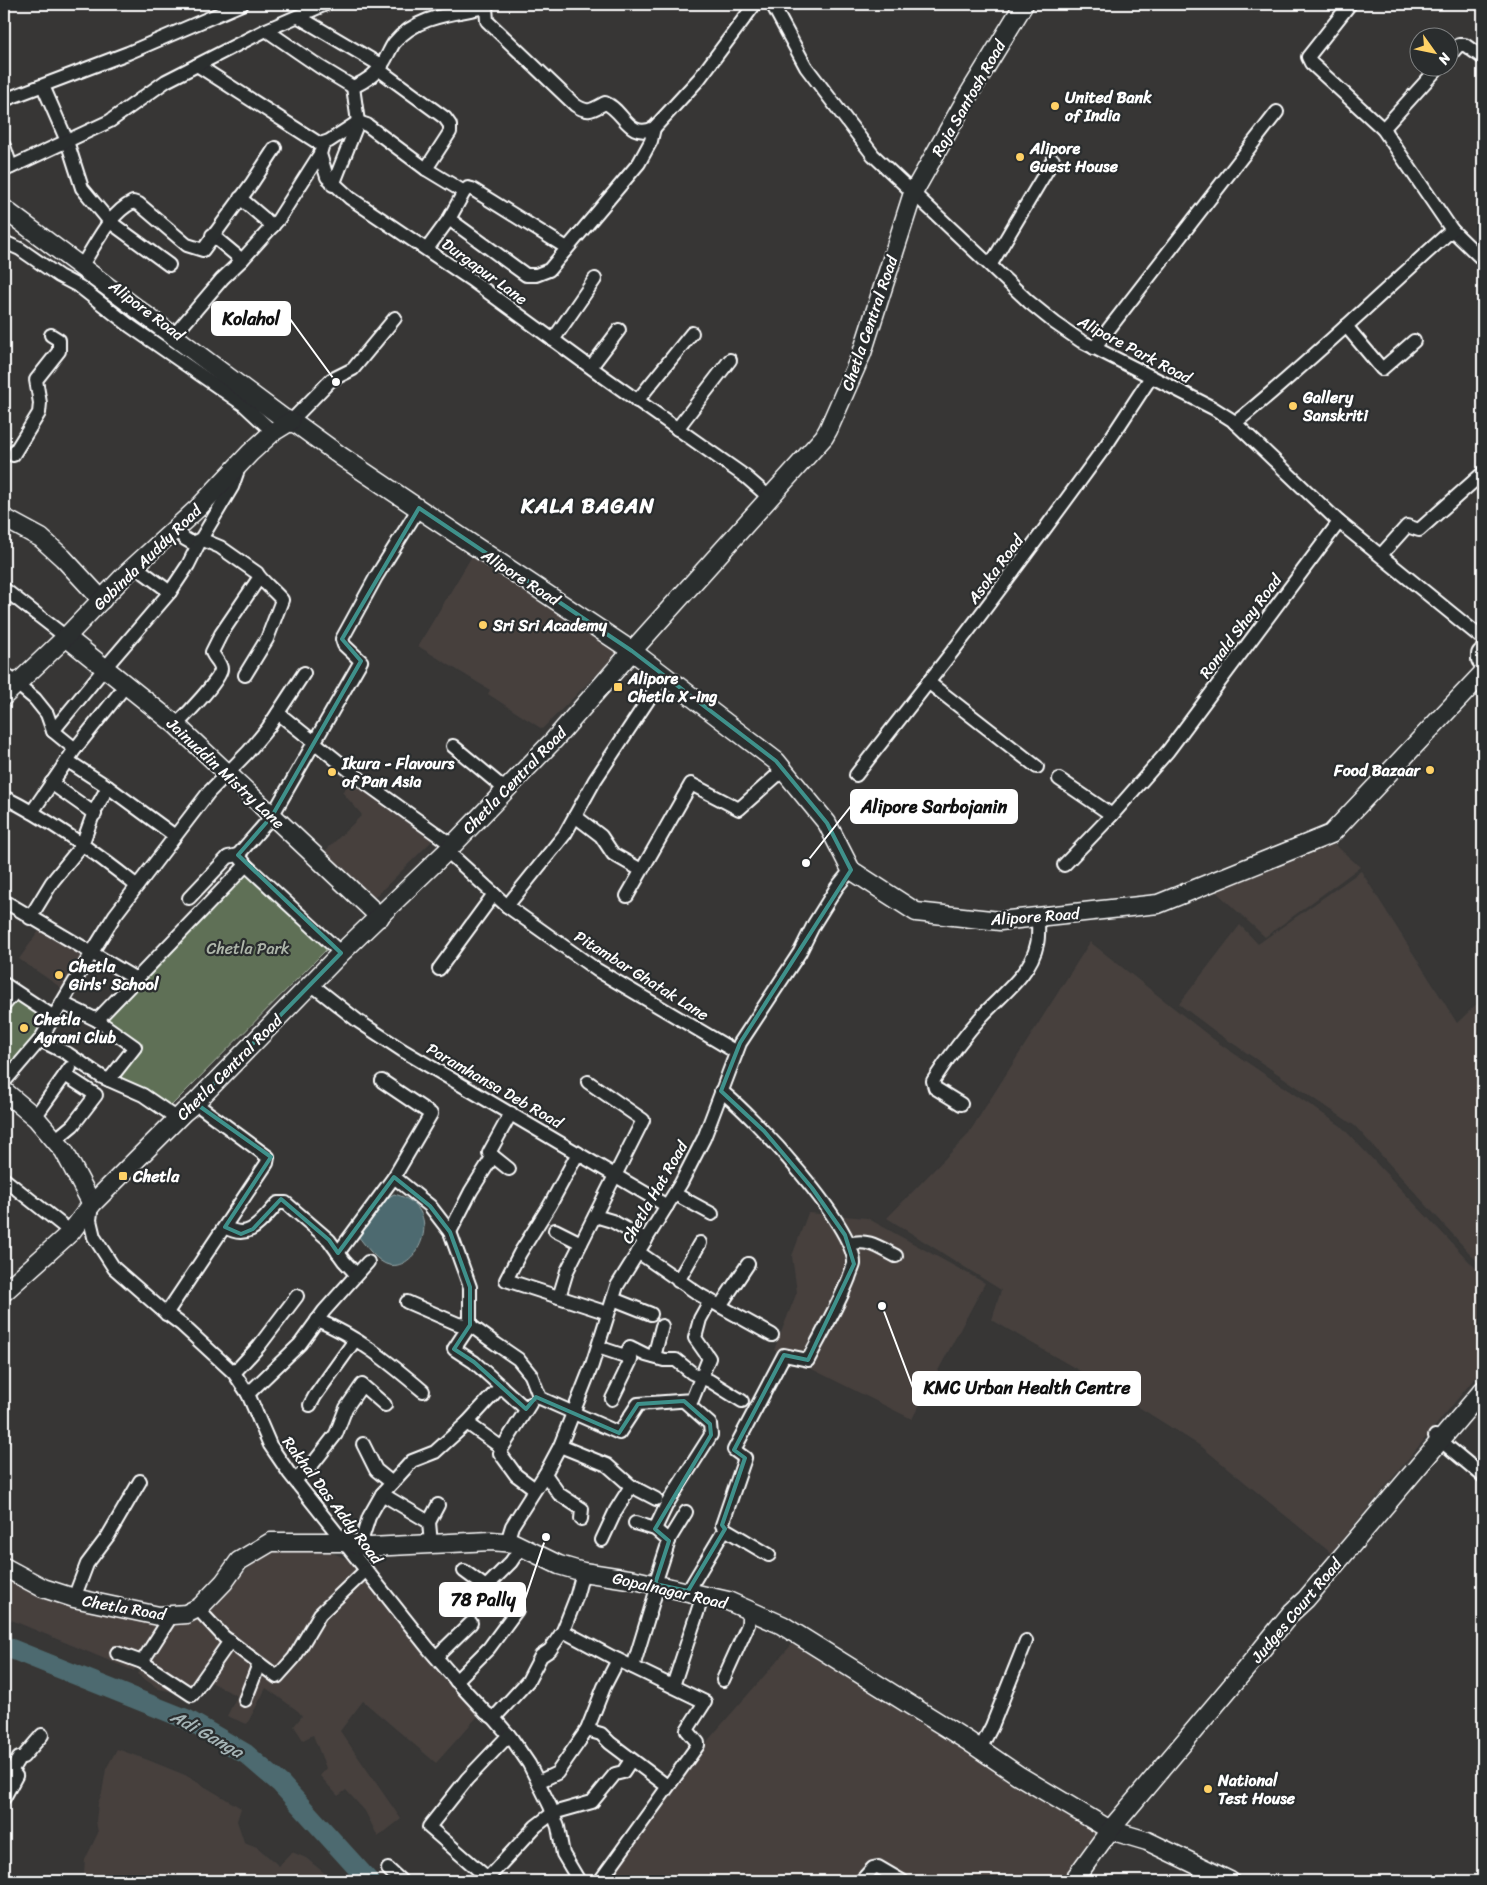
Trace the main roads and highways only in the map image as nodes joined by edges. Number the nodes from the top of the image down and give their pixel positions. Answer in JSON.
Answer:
{"nodes":[{"id":1,"x":1024,"y":4,"type":"edge"},
{"id":2,"x":913,"y":192,"type":"joint"},
{"id":3,"x":4,"y":197,"type":"edge"},
{"id":4,"x":4,"y":209,"type":"edge"},
{"id":5,"x":287,"y":418,"type":"junction"},
{"id":6,"x":4,"y":518,"type":"edge"},
{"id":7,"x":102,"y":600,"type":"junction"},
{"id":8,"x":66,"y":637,"type":"junction"},
{"id":9,"x":632,"y":650,"type":"junction"},
{"id":10,"x":1483,"y":655,"type":"edge"},
{"id":11,"x":1483,"y":659,"type":"edge"},
{"id":12,"x":1483,"y":673,"type":"edge"},
{"id":13,"x":8,"y":684,"type":"edge"},
{"id":14,"x":380,"y":917,"type":"junction"},
{"id":15,"x":4,"y":1091,"type":"edge"},
{"id":16,"x":92,"y":1204,"type":"junction"},
{"id":17,"x":4,"y":1292,"type":"edge"},
{"id":18,"x":1483,"y":1390,"type":"edge"},
{"id":19,"x":351,"y":1544,"type":"joint"},
{"id":20,"x":4,"y":1567,"type":"edge"},
{"id":21,"x":1107,"y":1828,"type":"junction"},
{"id":22,"x":1066,"y":1881,"type":"edge"},
{"id":23,"x":1073,"y":1881,"type":"edge"},
{"id":24,"x":1230,"y":1881,"type":"edge"}],
"edges":[{"from":1,"to":2,"type":"main road","name":"Raja Santosh Road"},
{"from":2,"to":9,"type":"main road","name":"Chetla Central Road"},
{"from":3,"to":5,"type":"main road","name":"Alipore Road"},
{"from":4,"to":5,"type":"main road","name":"Alipore Road"},
{"from":5,"to":7,"type":"main road","name":"Gobinda Auddy Road"},
{"from":5,"to":9,"type":"main road","name":"Alipore Road"},
{"from":6,"to":7,"type":"main road"},
{"from":7,"to":8,"type":"main road","name":"Gobinda Auddy Road"},
{"from":8,"to":13,"type":"main road","name":"Gobinda Auddy Road"},
{"from":8,"to":14,"type":"main road","name":"Jainuddin Mistry Lane"},
{"from":9,"to":12,"type":"main road","name":"Alipore Road"},
{"from":9,"to":14,"type":"main road","name":"Chetla Central Road"},
{"from":10,"to":11,"type":"highway"},
{"from":14,"to":16,"type":"main road","name":"Chetla Central Road"},
{"from":15,"to":16,"type":"main road"},
{"from":16,"to":17,"type":"main road","name":"Chetla Central Road"},
{"from":18,"to":21,"type":"main road"},
{"from":19,"to":20,"type":"main road","name":"Chetla Road"},
{"from":19,"to":21,"type":"main road","name":"Gopalnagar Road"},
{"from":21,"to":22,"type":"main road"},
{"from":21,"to":23,"type":"main road"},
{"from":21,"to":24,"type":"main road","name":"Gopalnagar Road"}]}
